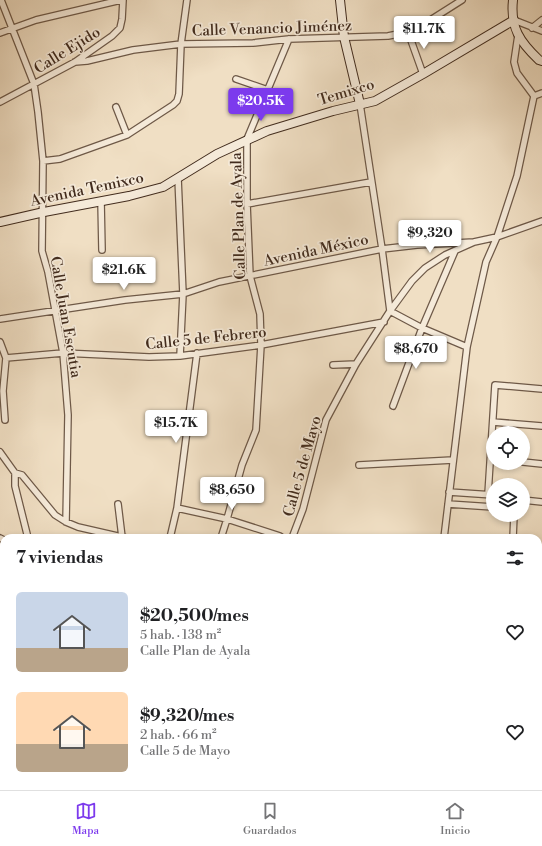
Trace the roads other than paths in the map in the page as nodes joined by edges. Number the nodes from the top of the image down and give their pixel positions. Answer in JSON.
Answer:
{"nodes":[{"id":1,"x":1,"y":0,"type":"edge"},
{"id":2,"x":122,"y":0,"type":"edge"},
{"id":3,"x":186,"y":0,"type":"edge"},
{"id":4,"x":340,"y":0,"type":"edge"},
{"id":5,"x":462,"y":0,"type":"edge"},
{"id":6,"x":513,"y":0,"type":"edge"},
{"id":7,"x":514,"y":20,"type":"junction"},
{"id":8,"x":542,"y":20,"type":"edge"},
{"id":9,"x":11,"y":28,"type":"junction"},
{"id":10,"x":532,"y":28,"type":"junction"},
{"id":11,"x":542,"y":31,"type":"edge"},
{"id":12,"x":408,"y":32,"type":"junction"},
{"id":13,"x":0,"y":33,"type":"edge"},
{"id":14,"x":518,"y":35,"type":"junction"},
{"id":15,"x":344,"y":37,"type":"junction"},
{"id":16,"x":288,"y":39,"type":"junction"},
{"id":17,"x":181,"y":44,"type":"junction"},
{"id":18,"x":542,"y":61,"type":"edge"},
{"id":19,"x":75,"y":62,"type":"junction"},
{"id":20,"x":424,"y":74,"type":"junction"},
{"id":21,"x":236,"y":79,"type":"dead end"},
{"id":22,"x":34,"y":84,"type":"junction"},
{"id":23,"x":268,"y":90,"type":"junction"},
{"id":24,"x":542,"y":93,"type":"edge"},
{"id":25,"x":534,"y":96,"type":"junction"},
{"id":26,"x":0,"y":102,"type":"edge"},
{"id":27,"x":360,"y":104,"type":"junction"},
{"id":28,"x":116,"y":107,"type":"dead end"},
{"id":29,"x":127,"y":135,"type":"junction"},
{"id":30,"x":247,"y":139,"type":"junction"},
{"id":31,"x":43,"y":161,"type":"junction"},
{"id":32,"x":178,"y":178,"type":"junction"},
{"id":33,"x":371,"y":182,"type":"junction"},
{"id":34,"x":101,"y":201,"type":"junction"},
{"id":35,"x":247,"y":204,"type":"junction"},
{"id":36,"x":44,"y":212,"type":"junction"},
{"id":37,"x":542,"y":221,"type":"edge"},
{"id":38,"x":0,"y":222,"type":"edge"},
{"id":39,"x":497,"y":237,"type":"junction"},
{"id":40,"x":474,"y":242,"type":"junction"},
{"id":41,"x":382,"y":249,"type":"junction"},
{"id":42,"x":102,"y":250,"type":"dead end"},
{"id":43,"x":454,"y":251,"type":"junction"},
{"id":44,"x":250,"y":276,"type":"junction"},
{"id":45,"x":183,"y":294,"type":"junction"},
{"id":46,"x":55,"y":311,"type":"junction"},
{"id":47,"x":390,"y":311,"type":"junction"},
{"id":48,"x":0,"y":319,"type":"edge"},
{"id":49,"x":384,"y":322,"type":"junction"},
{"id":50,"x":422,"y":328,"type":"junction"},
{"id":51,"x":0,"y":342,"type":"edge"},
{"id":52,"x":262,"y":345,"type":"junction"},
{"id":53,"x":467,"y":347,"type":"junction"},
{"id":54,"x":63,"y":353,"type":"junction"},
{"id":55,"x":197,"y":353,"type":"junction"},
{"id":56,"x":180,"y":356,"type":"junction"},
{"id":57,"x":6,"y":358,"type":"junction"},
{"id":58,"x":356,"y":364,"type":"junction"},
{"id":59,"x":333,"y":365,"type":"dead end"},
{"id":60,"x":542,"y":389,"type":"edge"},
{"id":61,"x":393,"y":406,"type":"dead end"},
{"id":62,"x":6,"y":420,"type":"dead end"},
{"id":63,"x":493,"y":422,"type":"junction"},
{"id":64,"x":493,"y":426,"type":"edge"},
{"id":65,"x":542,"y":426,"type":"edge"},
{"id":66,"x":0,"y":452,"type":"edge"},
{"id":67,"x":453,"y":460,"type":"junction"},
{"id":68,"x":530,"y":463,"type":"edge"},
{"id":69,"x":542,"y":464,"type":"edge"},
{"id":70,"x":359,"y":465,"type":"dead end"},
{"id":71,"x":15,"y":473,"type":"junction"},
{"id":72,"x":449,"y":492,"type":"junction"},
{"id":73,"x":486,"y":495,"type":"edge"},
{"id":74,"x":530,"y":501,"type":"edge"},
{"id":75,"x":542,"y":502,"type":"edge"},
{"id":76,"x":118,"y":504,"type":"dead end"},
{"id":77,"x":448,"y":504,"type":"junction"},
{"id":78,"x":486,"y":507,"type":"edge"},
{"id":79,"x":177,"y":508,"type":"junction"},
{"id":80,"x":228,"y":519,"type":"junction"},
{"id":81,"x":66,"y":522,"type":"junction"},
{"id":82,"x":514,"y":522,"type":"edge"},
{"id":83,"x":27,"y":534,"type":"edge"},
{"id":84,"x":110,"y":534,"type":"edge"},
{"id":85,"x":123,"y":534,"type":"edge"},
{"id":86,"x":171,"y":534,"type":"edge"},
{"id":87,"x":222,"y":534,"type":"edge"},
{"id":88,"x":274,"y":534,"type":"edge"},
{"id":89,"x":294,"y":534,"type":"edge"},
{"id":90,"x":444,"y":534,"type":"edge"},
{"id":91,"x":513,"y":534,"type":"edge"}],
"edges":[{"from":1,"to":9,"type":"street","name":"Calle Juan Escutia"},
{"from":2,"to":9,"type":"street"},
{"from":2,"to":19,"type":"street","name":"Calle Ejido"},
{"from":3,"to":17,"type":"street"},
{"from":4,"to":15,"type":"main road"},
{"from":5,"to":12,"type":"street","name":"Calle Venancio Jiménez"},
{"from":6,"to":7,"type":"main road"},
{"from":7,"to":10,"type":"street"},
{"from":7,"to":14,"type":"main road"},
{"from":7,"to":20,"type":"main road","name":"Temixco"},
{"from":8,"to":10,"type":"street"},
{"from":9,"to":13,"type":"street"},
{"from":9,"to":22,"type":"street","name":"Calle Juan Escutia"},
{"from":10,"to":11,"type":"street"},
{"from":12,"to":15,"type":"street","name":"Calle Venancio Jiménez"},
{"from":12,"to":20,"type":"street"},
{"from":14,"to":18,"type":"main road"},
{"from":14,"to":25,"type":"street"},
{"from":15,"to":16,"type":"street","name":"Calle Venancio Jiménez"},
{"from":15,"to":27,"type":"main road"},
{"from":16,"to":17,"type":"street","name":"Calle Venancio Jiménez"},
{"from":16,"to":23,"type":"street","name":"Calle Plan de Ayala"},
{"from":17,"to":19,"type":"street","name":"Calle Venancio Jiménez"},
{"from":17,"to":29,"type":"street"},
{"from":19,"to":22,"type":"street","name":"Calle Ejido"},
{"from":20,"to":27,"type":"main road","name":"Temixco"},
{"from":21,"to":23,"type":"street"},
{"from":22,"to":26,"type":"street","name":"Calle Ejido"},
{"from":22,"to":31,"type":"street","name":"Calle Juan Escutia"},
{"from":23,"to":30,"type":"street","name":"Calle Plan de Ayala"},
{"from":24,"to":25,"type":"street"},
{"from":25,"to":39,"type":"street"},
{"from":27,"to":30,"type":"main road","name":"Temixco"},
{"from":27,"to":33,"type":"street"},
{"from":28,"to":29,"type":"street"},
{"from":29,"to":31,"type":"street"},
{"from":30,"to":32,"type":"main road","name":"Temixco"},
{"from":30,"to":35,"type":"street","name":"Calle Plan de Ayala"},
{"from":31,"to":36,"type":"street","name":"Calle Juan Escutia"},
{"from":32,"to":34,"type":"main road","name":"Avenida Temixco"},
{"from":32,"to":45,"type":"street"},
{"from":33,"to":35,"type":"street"},
{"from":33,"to":41,"type":"street"},
{"from":34,"to":36,"type":"main road","name":"Avenida Temixco"},
{"from":34,"to":42,"type":"street"},
{"from":35,"to":44,"type":"street","name":"Calle Plan de Ayala"},
{"from":36,"to":38,"type":"main road","name":"Avenida Temixco"},
{"from":36,"to":46,"type":"street","name":"Calle Juan Escutia"},
{"from":37,"to":39,"type":"street","name":"Calle 5 de Mayo"},
{"from":39,"to":40,"type":"street","name":"Calle 5 de Mayo"},
{"from":39,"to":53,"type":"street"},
{"from":40,"to":41,"type":"street","name":"Avenida México"},
{"from":40,"to":43,"type":"street","name":"Calle 5 de Mayo"},
{"from":41,"to":44,"type":"street","name":"Avenida México"},
{"from":41,"to":47,"type":"street"},
{"from":43,"to":47,"type":"street","name":"Calle 5 de Mayo"},
{"from":43,"to":50,"type":"street"},
{"from":44,"to":45,"type":"street","name":"Avenida México"},
{"from":44,"to":52,"type":"street","name":"Calle Plan de Ayala"},
{"from":45,"to":46,"type":"street","name":"Avenida México"},
{"from":45,"to":56,"type":"street"},
{"from":46,"to":48,"type":"street","name":"Avenida México"},
{"from":46,"to":54,"type":"street","name":"Calle Juan Escutia"},
{"from":47,"to":49,"type":"street","name":"Calle 5 de Mayo"},
{"from":47,"to":50,"type":"street"},
{"from":49,"to":52,"type":"street","name":"Calle 5 de Febrero"},
{"from":49,"to":58,"type":"street","name":"Calle 5 de Mayo"},
{"from":50,"to":53,"type":"street"},
{"from":50,"to":61,"type":"street"},
{"from":51,"to":57,"type":"street"},
{"from":52,"to":55,"type":"street","name":"Calle 5 de Febrero"},
{"from":52,"to":80,"type":"street","name":"Calle Plan de Ayala"},
{"from":53,"to":67,"type":"street"},
{"from":54,"to":56,"type":"street","name":"Calle 5 de Febrero"},
{"from":54,"to":57,"type":"street","name":"Calle 5 de Febrero"},
{"from":54,"to":81,"type":"street","name":"Calle Juan Escutia"},
{"from":55,"to":56,"type":"street","name":"Calle 5 de Febrero"},
{"from":55,"to":79,"type":"street"},
{"from":57,"to":62,"type":"street"},
{"from":58,"to":59,"type":"street"},
{"from":58,"to":89,"type":"street","name":"Calle 5 de Mayo"},
{"from":60,"to":63,"type":"street"},
{"from":63,"to":64,"type":"street"},
{"from":63,"to":65,"type":"street"},
{"from":66,"to":71,"type":"street"},
{"from":67,"to":70,"type":"street"},
{"from":67,"to":72,"type":"street"},
{"from":68,"to":69,"type":"street"},
{"from":71,"to":81,"type":"street"},
{"from":71,"to":83,"type":"street"},
{"from":72,"to":73,"type":"street"},
{"from":72,"to":77,"type":"street"},
{"from":74,"to":75,"type":"street"},
{"from":76,"to":85,"type":"street"},
{"from":77,"to":78,"type":"street"},
{"from":77,"to":90,"type":"street"},
{"from":79,"to":80,"type":"street"},
{"from":79,"to":86,"type":"street"},
{"from":80,"to":87,"type":"street","name":"Calle Plan de Ayala"},
{"from":80,"to":88,"type":"street"},
{"from":81,"to":84,"type":"street"},
{"from":82,"to":91,"type":"street"}]}
